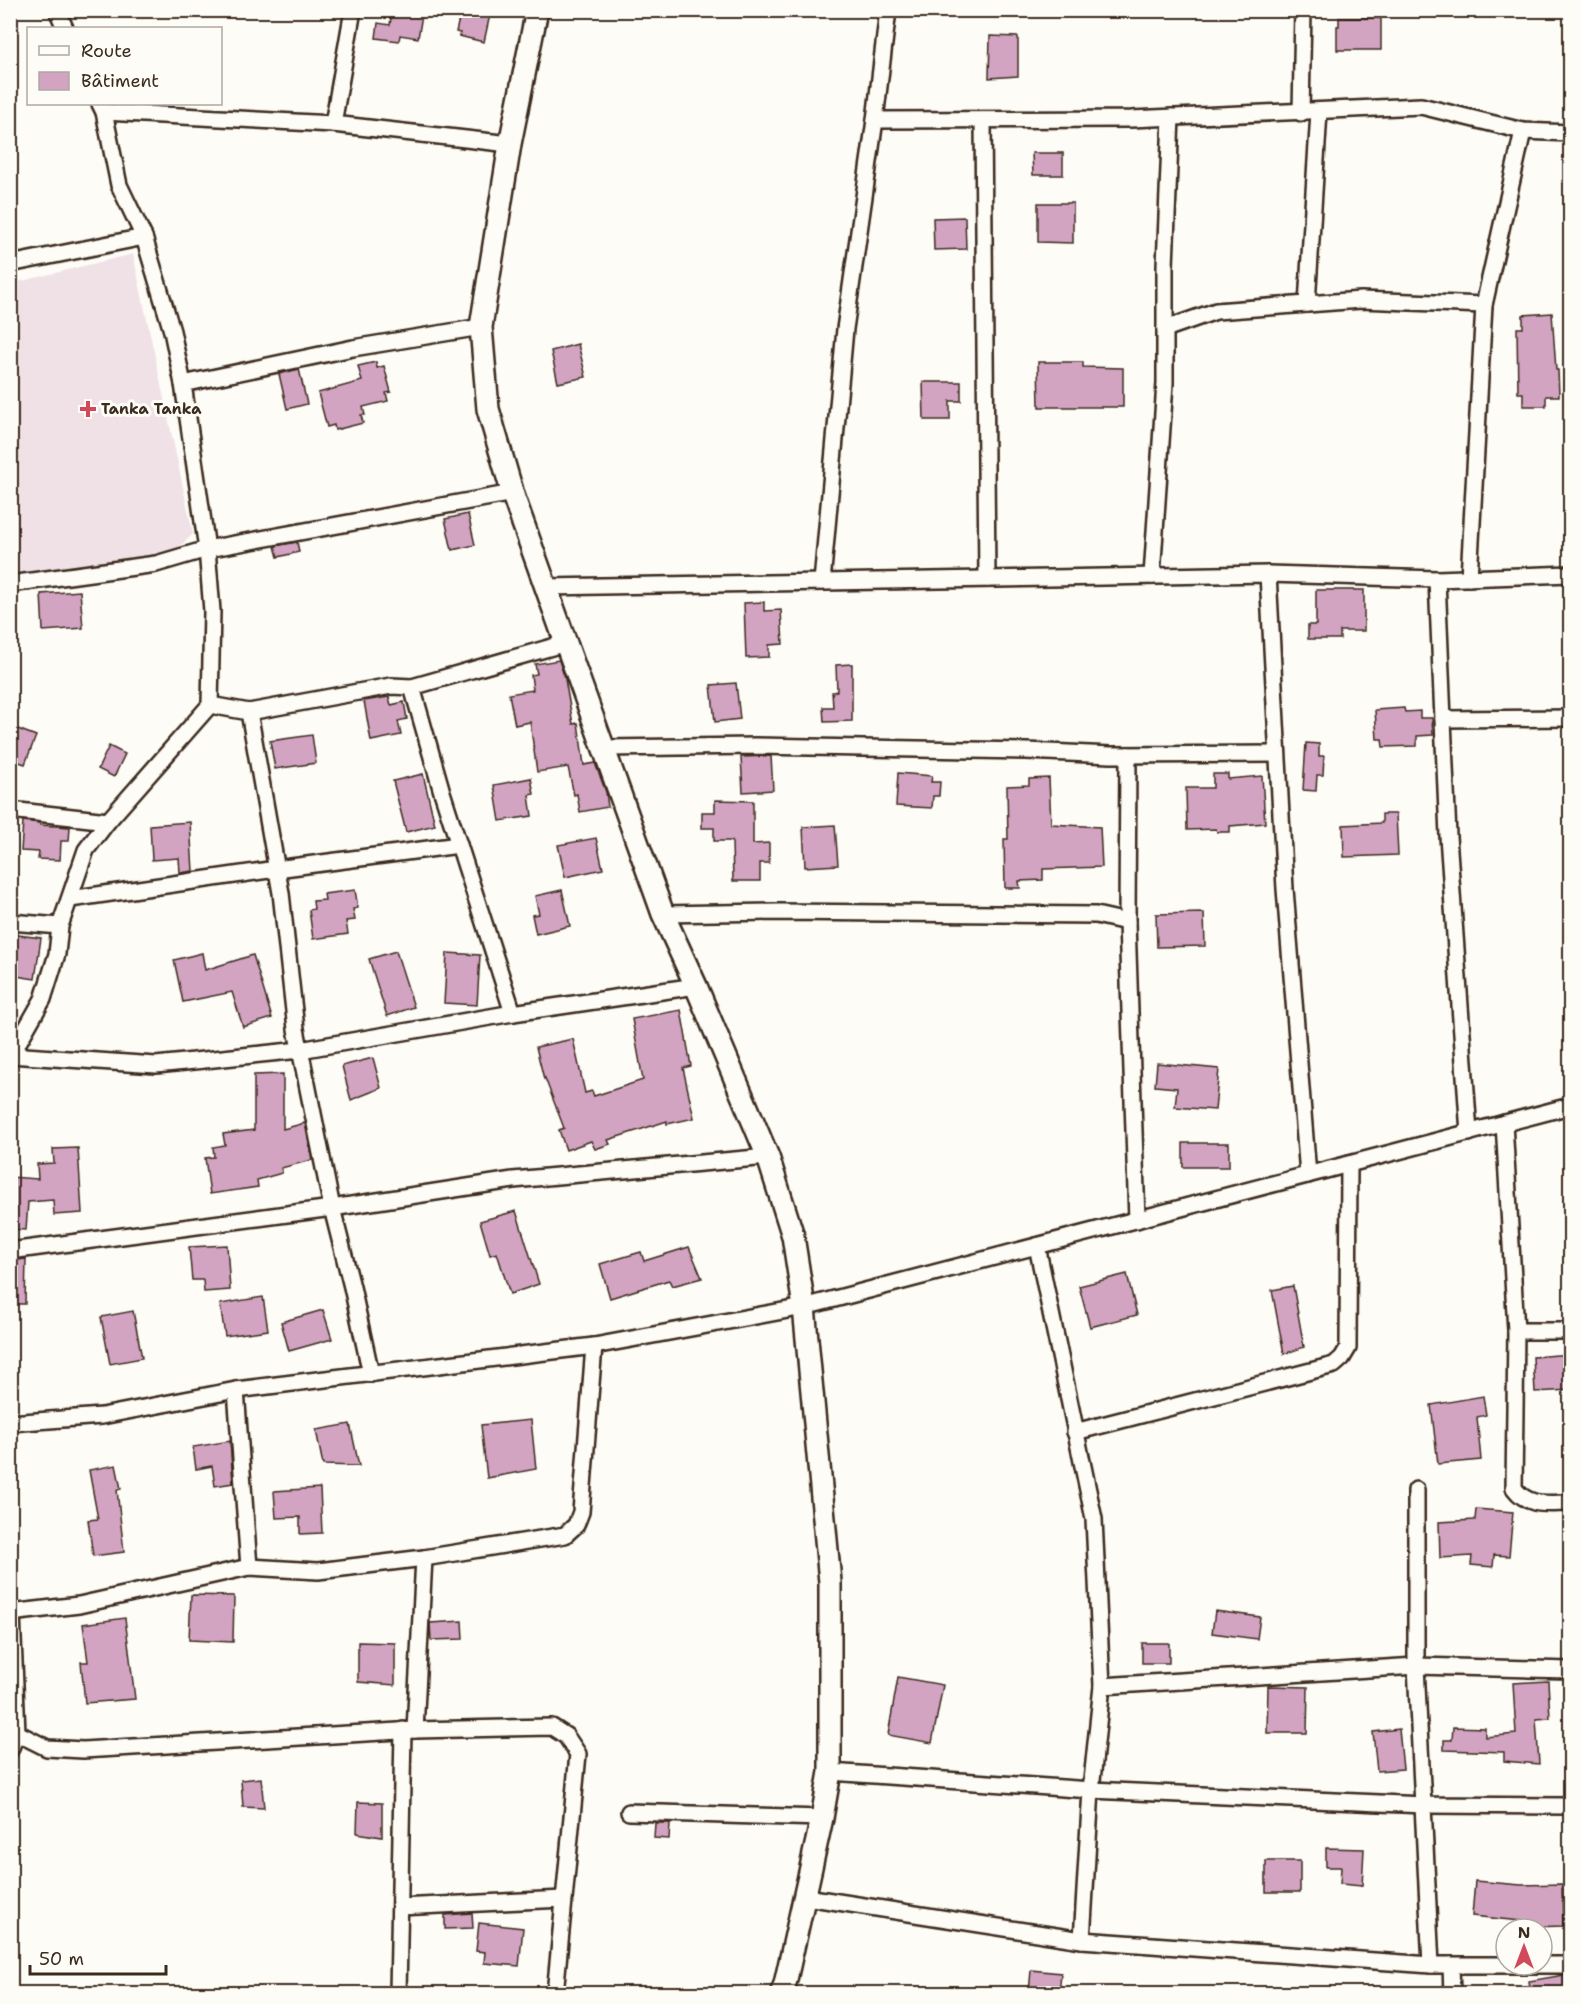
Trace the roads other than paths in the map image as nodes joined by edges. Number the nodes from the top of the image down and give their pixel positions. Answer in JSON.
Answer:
{"nodes":[{"id":1,"x":57,"y":10,"type":"edge"},
{"id":2,"x":353,"y":10,"type":"edge"},
{"id":3,"x":537,"y":10,"type":"edge"},
{"id":4,"x":888,"y":10,"type":"edge"},
{"id":5,"x":1303,"y":10,"type":"edge"},
{"id":6,"x":66,"y":27,"type":"edge"},
{"id":7,"x":102,"y":108,"type":"edge"},
{"id":8,"x":1319,"y":112,"type":"junction"},
{"id":9,"x":1301,"y":113,"type":"junction"},
{"id":10,"x":1171,"y":117,"type":"junction"},
{"id":11,"x":875,"y":120,"type":"junction"},
{"id":12,"x":983,"y":120,"type":"junction"},
{"id":13,"x":333,"y":124,"type":"junction"},
{"id":14,"x":1523,"y":131,"type":"junction"},
{"id":15,"x":1570,"y":133,"type":"edge"},
{"id":16,"x":510,"y":144,"type":"junction"},
{"id":17,"x":144,"y":237,"type":"junction"},
{"id":18,"x":10,"y":264,"type":"edge"},
{"id":19,"x":1307,"y":304,"type":"junction"},
{"id":20,"x":1484,"y":305,"type":"junction"},
{"id":21,"x":481,"y":327,"type":"junction"},
{"id":22,"x":1165,"y":329,"type":"junction"},
{"id":23,"x":183,"y":384,"type":"junction"},
{"id":24,"x":513,"y":493,"type":"junction"},
{"id":25,"x":207,"y":549,"type":"junction"},
{"id":26,"x":1268,"y":574,"type":"junction"},
{"id":27,"x":1570,"y":574,"type":"edge"},
{"id":28,"x":1152,"y":576,"type":"junction"},
{"id":29,"x":1469,"y":578,"type":"junction"},
{"id":30,"x":987,"y":579,"type":"junction"},
{"id":31,"x":1437,"y":579,"type":"junction"},
{"id":32,"x":822,"y":582,"type":"junction"},
{"id":33,"x":10,"y":584,"type":"edge"},
{"id":34,"x":546,"y":587,"type":"junction"},
{"id":35,"x":566,"y":643,"type":"junction"},
{"id":36,"x":412,"y":687,"type":"junction"},
{"id":37,"x":210,"y":705,"type":"junction"},
{"id":38,"x":249,"y":712,"type":"junction"},
{"id":39,"x":1570,"y":718,"type":"edge"},
{"id":40,"x":1443,"y":719,"type":"junction"},
{"id":41,"x":604,"y":748,"type":"junction"},
{"id":42,"x":1277,"y":754,"type":"junction"},
{"id":43,"x":1128,"y":755,"type":"junction"},
{"id":44,"x":10,"y":810,"type":"edge"},
{"id":45,"x":108,"y":821,"type":"junction"},
{"id":46,"x":459,"y":845,"type":"junction"},
{"id":47,"x":276,"y":869,"type":"junction"},
{"id":48,"x":70,"y":899,"type":"junction"},
{"id":49,"x":663,"y":914,"type":"junction"},
{"id":50,"x":10,"y":922,"type":"edge"},
{"id":51,"x":1127,"y":922,"type":"junction"},
{"id":52,"x":60,"y":926,"type":"junction"},
{"id":53,"x":696,"y":986,"type":"junction"},
{"id":54,"x":513,"y":1013,"type":"junction"},
{"id":55,"x":300,"y":1050,"type":"junction"},
{"id":56,"x":11,"y":1055,"type":"edge"},
{"id":57,"x":1570,"y":1106,"type":"edge"},
{"id":58,"x":1504,"y":1123,"type":"junction"},
{"id":59,"x":1469,"y":1132,"type":"junction"},
{"id":60,"x":768,"y":1157,"type":"junction"},
{"id":61,"x":1348,"y":1164,"type":"junction"},
{"id":62,"x":1308,"y":1175,"type":"junction"},
{"id":63,"x":332,"y":1208,"type":"junction"},
{"id":64,"x":1137,"y":1220,"type":"junction"},
{"id":65,"x":1037,"y":1246,"type":"junction"},
{"id":66,"x":10,"y":1251,"type":"edge"},
{"id":67,"x":804,"y":1307,"type":"junction"},
{"id":68,"x":1516,"y":1331,"type":"junction"},
{"id":69,"x":1570,"y":1331,"type":"edge"},
{"id":70,"x":594,"y":1346,"type":"junction"},
{"id":71,"x":371,"y":1374,"type":"junction"},
{"id":72,"x":236,"y":1390,"type":"junction"},
{"id":73,"x":10,"y":1423,"type":"edge"},
{"id":74,"x":1075,"y":1432,"type":"junction"},
{"id":75,"x":1416,"y":1490,"type":"dead end"},
{"id":76,"x":1570,"y":1503,"type":"edge"},
{"id":77,"x":424,"y":1558,"type":"junction"},
{"id":78,"x":249,"y":1567,"type":"junction"},
{"id":79,"x":11,"y":1614,"type":"edge"},
{"id":80,"x":1416,"y":1666,"type":"junction"},
{"id":81,"x":1570,"y":1670,"type":"edge"},
{"id":82,"x":1102,"y":1686,"type":"junction"},
{"id":83,"x":409,"y":1730,"type":"junction"},
{"id":84,"x":17,"y":1734,"type":"junction"},
{"id":85,"x":10,"y":1750,"type":"edge"},
{"id":86,"x":830,"y":1772,"type":"junction"},
{"id":87,"x":1091,"y":1790,"type":"junction"},
{"id":88,"x":1424,"y":1804,"type":"junction"},
{"id":89,"x":1570,"y":1806,"type":"edge"},
{"id":90,"x":629,"y":1812,"type":"dead end"},
{"id":91,"x":822,"y":1818,"type":"junction"},
{"id":92,"x":806,"y":1897,"type":"junction"},
{"id":93,"x":564,"y":1899,"type":"junction"},
{"id":94,"x":400,"y":1907,"type":"junction"},
{"id":95,"x":1082,"y":1940,"type":"junction"},
{"id":96,"x":1431,"y":1965,"type":"junction"},
{"id":97,"x":1451,"y":1965,"type":"junction"},
{"id":98,"x":1570,"y":1965,"type":"edge"},
{"id":99,"x":398,"y":1994,"type":"edge"},
{"id":100,"x":555,"y":1994,"type":"edge"},
{"id":101,"x":781,"y":1994,"type":"edge"},
{"id":102,"x":1452,"y":1994,"type":"edge"}],
"edges":[{"from":1,"to":6,"type":"street"},
{"from":2,"to":13,"type":"street"},
{"from":3,"to":16,"type":"street"},
{"from":4,"to":11,"type":"street"},
{"from":5,"to":9,"type":"street"},
{"from":7,"to":13,"type":"street"},
{"from":7,"to":17,"type":"street"},
{"from":8,"to":9,"type":"street"},
{"from":8,"to":14,"type":"street"},
{"from":8,"to":19,"type":"street"},
{"from":9,"to":10,"type":"street"},
{"from":10,"to":12,"type":"street"},
{"from":10,"to":22,"type":"street"},
{"from":11,"to":12,"type":"street"},
{"from":11,"to":32,"type":"street"},
{"from":12,"to":30,"type":"street"},
{"from":13,"to":16,"type":"street"},
{"from":14,"to":15,"type":"street"},
{"from":14,"to":20,"type":"street"},
{"from":16,"to":21,"type":"street"},
{"from":17,"to":18,"type":"street"},
{"from":17,"to":23,"type":"street"},
{"from":19,"to":20,"type":"street"},
{"from":19,"to":22,"type":"street"},
{"from":20,"to":29,"type":"street"},
{"from":21,"to":23,"type":"street"},
{"from":21,"to":24,"type":"street"},
{"from":22,"to":28,"type":"street"},
{"from":23,"to":25,"type":"street"},
{"from":24,"to":25,"type":"street"},
{"from":24,"to":34,"type":"street"},
{"from":25,"to":33,"type":"street"},
{"from":25,"to":37,"type":"street"},
{"from":26,"to":28,"type":"street"},
{"from":26,"to":31,"type":"street"},
{"from":26,"to":42,"type":"street"},
{"from":27,"to":29,"type":"street"},
{"from":28,"to":30,"type":"street"},
{"from":29,"to":31,"type":"street"},
{"from":30,"to":32,"type":"street"},
{"from":31,"to":40,"type":"street"},
{"from":32,"to":34,"type":"street"},
{"from":34,"to":35,"type":"street"},
{"from":35,"to":36,"type":"street"},
{"from":35,"to":41,"type":"street"},
{"from":36,"to":38,"type":"street"},
{"from":36,"to":46,"type":"street"},
{"from":37,"to":38,"type":"street"},
{"from":37,"to":45,"type":"street"},
{"from":38,"to":47,"type":"street"},
{"from":39,"to":40,"type":"street"},
{"from":40,"to":59,"type":"street"},
{"from":41,"to":43,"type":"street"},
{"from":41,"to":49,"type":"street"},
{"from":42,"to":43,"type":"street"},
{"from":42,"to":62,"type":"street"},
{"from":43,"to":51,"type":"street"},
{"from":44,"to":45,"type":"street"},
{"from":45,"to":48,"type":"street"},
{"from":46,"to":47,"type":"street"},
{"from":46,"to":54,"type":"street"},
{"from":47,"to":48,"type":"street"},
{"from":47,"to":55,"type":"street"},
{"from":48,"to":52,"type":"street"},
{"from":49,"to":51,"type":"street"},
{"from":49,"to":53,"type":"street"},
{"from":50,"to":52,"type":"street"},
{"from":51,"to":64,"type":"street"},
{"from":52,"to":56,"type":"street"},
{"from":53,"to":54,"type":"street"},
{"from":53,"to":60,"type":"street"},
{"from":54,"to":55,"type":"street"},
{"from":55,"to":56,"type":"street"},
{"from":55,"to":63,"type":"street"},
{"from":57,"to":58,"type":"street"},
{"from":58,"to":59,"type":"street"},
{"from":58,"to":68,"type":"street"},
{"from":59,"to":61,"type":"street"},
{"from":60,"to":63,"type":"street"},
{"from":60,"to":67,"type":"street"},
{"from":61,"to":62,"type":"street"},
{"from":61,"to":74,"type":"street"},
{"from":62,"to":64,"type":"street"},
{"from":63,"to":66,"type":"street"},
{"from":63,"to":71,"type":"street"},
{"from":64,"to":65,"type":"street"},
{"from":65,"to":67,"type":"street"},
{"from":65,"to":74,"type":"street"},
{"from":67,"to":70,"type":"street"},
{"from":67,"to":86,"type":"street"},
{"from":68,"to":69,"type":"street"},
{"from":68,"to":76,"type":"street"},
{"from":70,"to":71,"type":"street"},
{"from":70,"to":77,"type":"street"},
{"from":71,"to":72,"type":"street"},
{"from":72,"to":73,"type":"street"},
{"from":72,"to":78,"type":"street"},
{"from":74,"to":82,"type":"street"},
{"from":75,"to":80,"type":"street"},
{"from":77,"to":78,"type":"street"},
{"from":77,"to":83,"type":"street"},
{"from":78,"to":79,"type":"street"},
{"from":79,"to":84,"type":"street"},
{"from":80,"to":81,"type":"street"},
{"from":80,"to":82,"type":"street"},
{"from":80,"to":88,"type":"street"},
{"from":82,"to":87,"type":"street"},
{"from":83,"to":84,"type":"street"},
{"from":83,"to":93,"type":"street"},
{"from":83,"to":94,"type":"street"},
{"from":84,"to":85,"type":"street"},
{"from":86,"to":87,"type":"street"},
{"from":86,"to":91,"type":"street"},
{"from":87,"to":88,"type":"street"},
{"from":87,"to":95,"type":"street"},
{"from":88,"to":89,"type":"street"},
{"from":88,"to":96,"type":"street"},
{"from":90,"to":91,"type":"street"},
{"from":91,"to":92,"type":"street"},
{"from":92,"to":95,"type":"street"},
{"from":92,"to":101,"type":"street"},
{"from":93,"to":94,"type":"street"},
{"from":93,"to":100,"type":"street"},
{"from":94,"to":99,"type":"street"},
{"from":95,"to":96,"type":"street"},
{"from":96,"to":97,"type":"street"},
{"from":97,"to":98,"type":"street"},
{"from":97,"to":102,"type":"street"}]}
